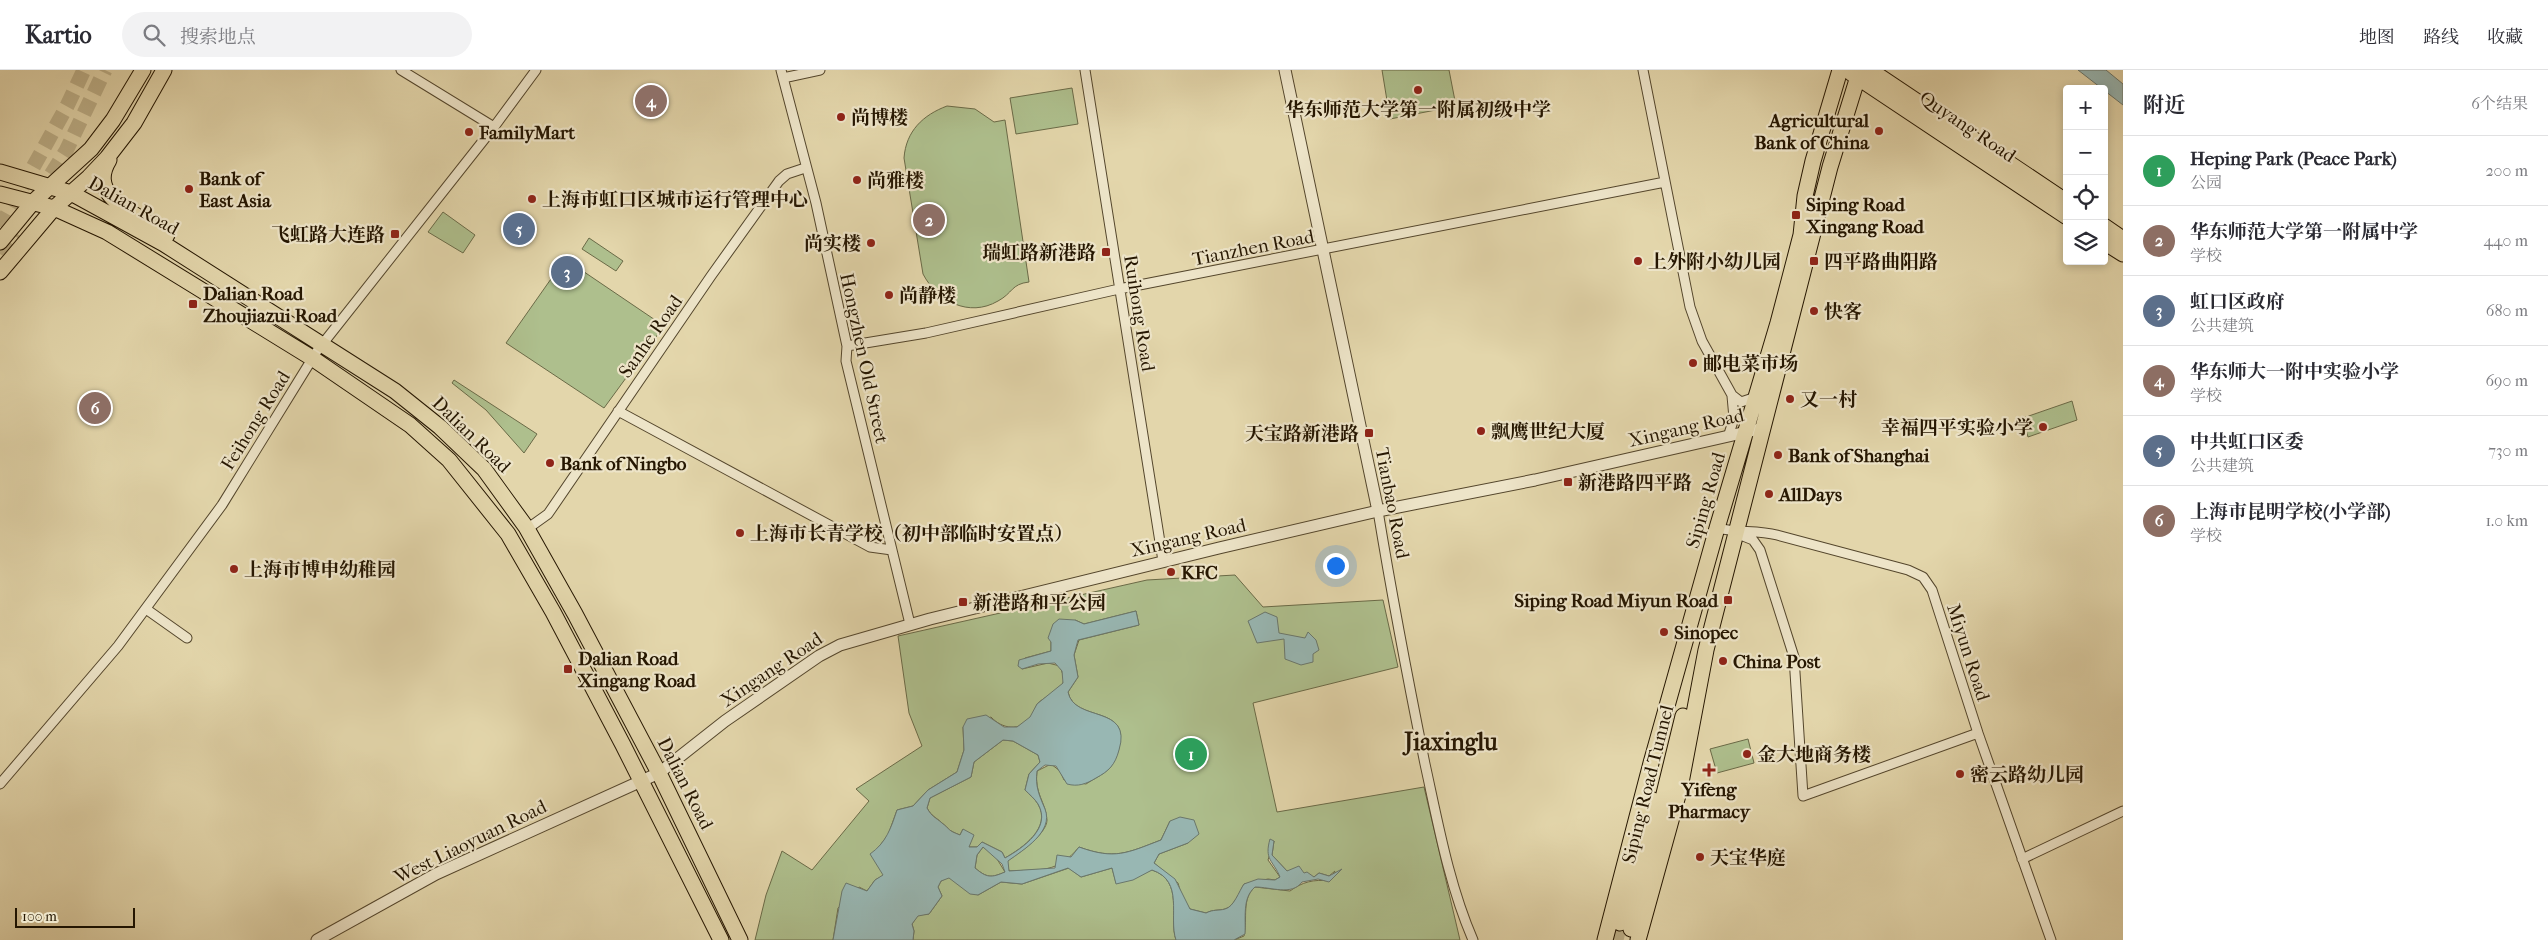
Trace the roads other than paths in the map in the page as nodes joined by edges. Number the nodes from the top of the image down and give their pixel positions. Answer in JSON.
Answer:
{"nodes":[{"id":1,"x":143,"y":70,"type":"edge"},
{"id":2,"x":164,"y":70,"type":"edge"},
{"id":3,"x":401,"y":70,"type":"edge"},
{"id":4,"x":536,"y":70,"type":"edge"},
{"id":5,"x":820,"y":70,"type":"edge"},
{"id":6,"x":1085,"y":70,"type":"edge"},
{"id":7,"x":1285,"y":70,"type":"edge"},
{"id":8,"x":1643,"y":70,"type":"edge"},
{"id":9,"x":1840,"y":70,"type":"edge"},
{"id":10,"x":1858,"y":72,"type":"edge"},
{"id":11,"x":782,"y":74,"type":"edge"},
{"id":12,"x":494,"y":127,"type":"junction"},
{"id":13,"x":124,"y":136,"type":"junction"},
{"id":14,"x":805,"y":168,"type":"junction"},
{"id":15,"x":0,"y":172,"type":"edge"},
{"id":16,"x":1665,"y":182,"type":"junction"},
{"id":17,"x":50,"y":186,"type":"junction"},
{"id":18,"x":72,"y":193,"type":"junction"},
{"id":19,"x":0,"y":194,"type":"edge"},
{"id":20,"x":2063,"y":200,"type":"edge"},
{"id":21,"x":33,"y":202,"type":"junction"},
{"id":22,"x":54,"y":208,"type":"junction"},
{"id":23,"x":2063,"y":214,"type":"edge"},
{"id":24,"x":2108,"y":229,"type":"edge"},
{"id":25,"x":2123,"y":239,"type":"edge"},
{"id":26,"x":0,"y":242,"type":"tunnel mouth"},
{"id":27,"x":2108,"y":245,"type":"edge"},
{"id":28,"x":1323,"y":249,"type":"junction"},
{"id":29,"x":2123,"y":254,"type":"edge"},
{"id":30,"x":201,"y":267,"type":"junction"},
{"id":31,"x":0,"y":272,"type":"edge"},
{"id":32,"x":1119,"y":289,"type":"junction"},
{"id":33,"x":322,"y":344,"type":"junction"},
{"id":34,"x":847,"y":346,"type":"junction"},
{"id":35,"x":312,"y":358,"type":"junction"},
{"id":36,"x":1732,"y":395,"type":"junction"},
{"id":37,"x":1756,"y":396,"type":"junction"},
{"id":38,"x":618,"y":411,"type":"junction"},
{"id":39,"x":1764,"y":428,"type":"junction"},
{"id":40,"x":1747,"y":431,"type":"junction"},
{"id":41,"x":1729,"y":434,"type":"junction"},
{"id":42,"x":1378,"y":511,"type":"junction"},
{"id":43,"x":1717,"y":528,"type":"junction"},
{"id":44,"x":527,"y":529,"type":"junction"},
{"id":45,"x":1736,"y":533,"type":"junction"},
{"id":46,"x":892,"y":550,"type":"junction"},
{"id":47,"x":1163,"y":561,"type":"junction"},
{"id":48,"x":146,"y":609,"type":"junction"},
{"id":49,"x":910,"y":624,"type":"junction"},
{"id":50,"x":187,"y":638,"type":"dead end"},
{"id":51,"x":1684,"y":650,"type":"junction"},
{"id":52,"x":1978,"y":733,"type":"junction"},
{"id":53,"x":659,"y":773,"type":"junction"},
{"id":54,"x":641,"y":780,"type":"junction"},
{"id":55,"x":0,"y":784,"type":"edge"},
{"id":56,"x":2123,"y":811,"type":"edge"},
{"id":57,"x":2022,"y":860,"type":"junction"},
{"id":58,"x":1630,"y":931,"type":"edge"},
{"id":59,"x":317,"y":940,"type":"edge"},
{"id":60,"x":721,"y":940,"type":"edge"},
{"id":61,"x":740,"y":940,"type":"edge"},
{"id":62,"x":1473,"y":940,"type":"edge"},
{"id":63,"x":1605,"y":940,"type":"edge"},
{"id":64,"x":2051,"y":940,"type":"edge"}],
"edges":[{"from":1,"to":17,"type":"main road"},
{"from":2,"to":13,"type":"main road"},
{"from":3,"to":12,"type":"street"},
{"from":4,"to":12,"type":"street","name":"Feihong Road"},
{"from":5,"to":11,"type":"street"},
{"from":6,"to":32,"type":"street","name":"Ruihong Road"},
{"from":7,"to":28,"type":"street","name":"Tianbao Road"},
{"from":8,"to":16,"type":"street"},
{"from":9,"to":37,"type":"main road","name":"Siping Road"},
{"from":10,"to":20,"type":"main road","name":"Quyang Road"},
{"from":10,"to":23,"type":"main road","name":"Quyang Road"},
{"from":10,"to":39,"type":"main road","name":"Siping Road"},
{"from":11,"to":14,"type":"street","name":"Hongzhen Old Street"},
{"from":12,"to":33,"type":"street","name":"Feihong Road"},
{"from":13,"to":18,"type":"main road"},
{"from":13,"to":30,"type":"main road"},
{"from":14,"to":34,"type":"street","name":"Hongzhen Old Street"},
{"from":14,"to":38,"type":"street","name":"Sanhe Road"},
{"from":15,"to":17,"type":"main road","name":"Dalian Road"},
{"from":16,"to":28,"type":"street","name":"Tianzhen Road"},
{"from":16,"to":36,"type":"street"},
{"from":17,"to":18,"type":"main road","name":"Dalian Road"},
{"from":17,"to":21,"type":"main road"},
{"from":18,"to":22,"type":"main road"},
{"from":18,"to":30,"type":"main road","name":"Dalian Road"},
{"from":19,"to":21,"type":"main road","name":"Dalian Road"},
{"from":21,"to":22,"type":"main road","name":"Dalian Road"},
{"from":21,"to":26,"type":"main road"},
{"from":22,"to":31,"type":"main road"},
{"from":22,"to":35,"type":"main road","name":"Dalian Road"},
{"from":24,"to":25,"type":"main road"},
{"from":27,"to":29,"type":"main road"},
{"from":28,"to":32,"type":"street","name":"Tianzhen Road"},
{"from":28,"to":42,"type":"street","name":"Tianbao Road"},
{"from":30,"to":33,"type":"main road","name":"Dalian Road"},
{"from":32,"to":34,"type":"street","name":"Tianzhen Road"},
{"from":32,"to":47,"type":"street","name":"Ruihong Road"},
{"from":33,"to":35,"type":"street","name":"Feihong Road"},
{"from":33,"to":44,"type":"main road","name":"Dalian Road"},
{"from":34,"to":46,"type":"street","name":"Hongzhen Old Street"},
{"from":35,"to":48,"type":"street","name":"Feihong Road"},
{"from":35,"to":54,"type":"main road","name":"Dalian Road"},
{"from":36,"to":37,"type":"street"},
{"from":36,"to":41,"type":"street"},
{"from":37,"to":40,"type":"main road","name":"Siping Road"},
{"from":38,"to":44,"type":"street","name":"Sanhe Road"},
{"from":38,"to":46,"type":"street"},
{"from":39,"to":40,"type":"street","name":"Xingang Road"},
{"from":39,"to":45,"type":"main road","name":"Siping Road"},
{"from":40,"to":41,"type":"street","name":"Xingang Road"},
{"from":40,"to":43,"type":"main road","name":"Siping Road"},
{"from":41,"to":42,"type":"street","name":"Xingang Road"},
{"from":42,"to":47,"type":"street","name":"Xingang Road"},
{"from":42,"to":62,"type":"street","name":"Tianbao Road"},
{"from":43,"to":45,"type":"street","name":"Miyun Road"},
{"from":43,"to":51,"type":"main road","name":"Siping Road"},
{"from":44,"to":53,"type":"main road","name":"Dalian Road"},
{"from":45,"to":52,"type":"street","name":"Miyun Road"},
{"from":45,"to":52,"type":"street"},
{"from":45,"to":58,"type":"main road","name":"Siping Road"},
{"from":46,"to":49,"type":"street","name":"Hongzhen Old Street"},
{"from":47,"to":49,"type":"street","name":"Xingang Road"},
{"from":48,"to":50,"type":"street"},
{"from":48,"to":55,"type":"street","name":"Feihong Road"},
{"from":49,"to":53,"type":"street","name":"Xingang Road"},
{"from":51,"to":58,"type":"main road","name":"Siping Road Tunnel"},
{"from":51,"to":63,"type":"main road","name":"Siping Road"},
{"from":52,"to":57,"type":"street","name":"Miyun Road"},
{"from":53,"to":54,"type":"street","name":"Xingang Road"},
{"from":53,"to":61,"type":"main road","name":"Dalian Road"},
{"from":54,"to":59,"type":"street","name":"West Liaoyuan Road"},
{"from":54,"to":60,"type":"main road","name":"Dalian Road"},
{"from":56,"to":57,"type":"street"},
{"from":57,"to":64,"type":"street","name":"Miyun Road"}]}
